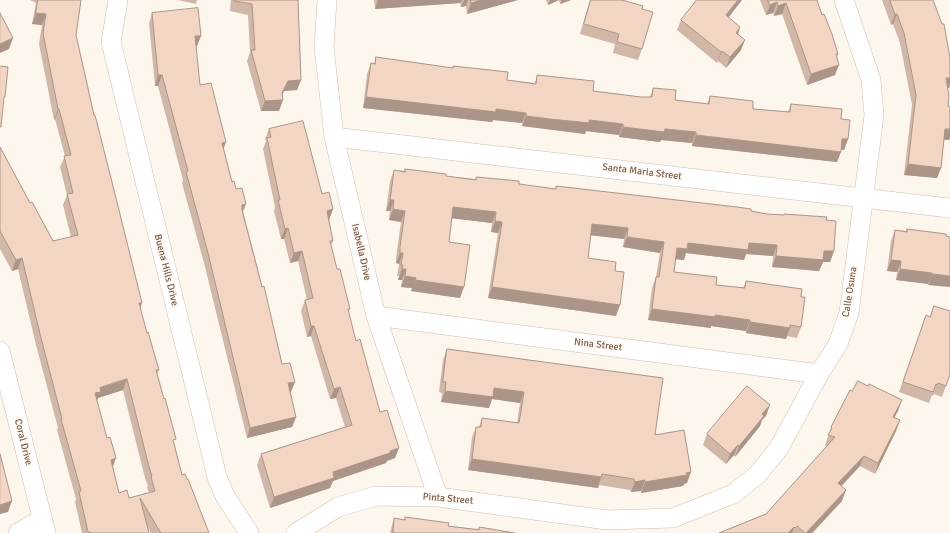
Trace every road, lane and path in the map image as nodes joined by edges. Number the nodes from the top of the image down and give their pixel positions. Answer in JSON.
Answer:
{"nodes":[{"id":1,"x":118,"y":0,"type":"edge"},
{"id":2,"x":328,"y":0,"type":"edge"},
{"id":3,"x":844,"y":0,"type":"edge"},
{"id":4,"x":334,"y":137,"type":"junction"},
{"id":5,"x":863,"y":197,"type":"junction"},
{"id":6,"x":950,"y":208,"type":"edge"},
{"id":7,"x":376,"y":316,"type":"junction"},
{"id":8,"x":0,"y":351,"type":"edge"},
{"id":9,"x":819,"y":374,"type":"junction"},
{"id":10,"x":438,"y":497,"type":"junction"},
{"id":11,"x":607,"y":520,"type":"joint"},
{"id":12,"x":44,"y":526,"type":"edge"},
{"id":13,"x":18,"y":533,"type":"edge"},
{"id":14,"x":250,"y":533,"type":"edge"},
{"id":15,"x":296,"y":533,"type":"edge"}],
"edges":[{"from":1,"to":14,"type":"street","name":"Buena Hills Drive"},
{"from":2,"to":4,"type":"street","name":"Isabella Drive"},
{"from":3,"to":5,"type":"street","name":"Calle Osuna"},
{"from":4,"to":5,"type":"street","name":"Santa Maria Street"},
{"from":4,"to":7,"type":"street","name":"Isabella Drive"},
{"from":5,"to":6,"type":"street","name":"Santa Maria Street"},
{"from":5,"to":9,"type":"street","name":"Calle Osuna"},
{"from":7,"to":9,"type":"street","name":"Nina Street"},
{"from":7,"to":10,"type":"street","name":"Isabella Drive"},
{"from":8,"to":12,"type":"street","name":"Coral Drive"},
{"from":9,"to":11,"type":"street","name":"Calle Osuna"},
{"from":10,"to":11,"type":"street","name":"Pinta Street"},
{"from":10,"to":15,"type":"street","name":"Pinta Street"},
{"from":12,"to":13,"type":"street"}]}
